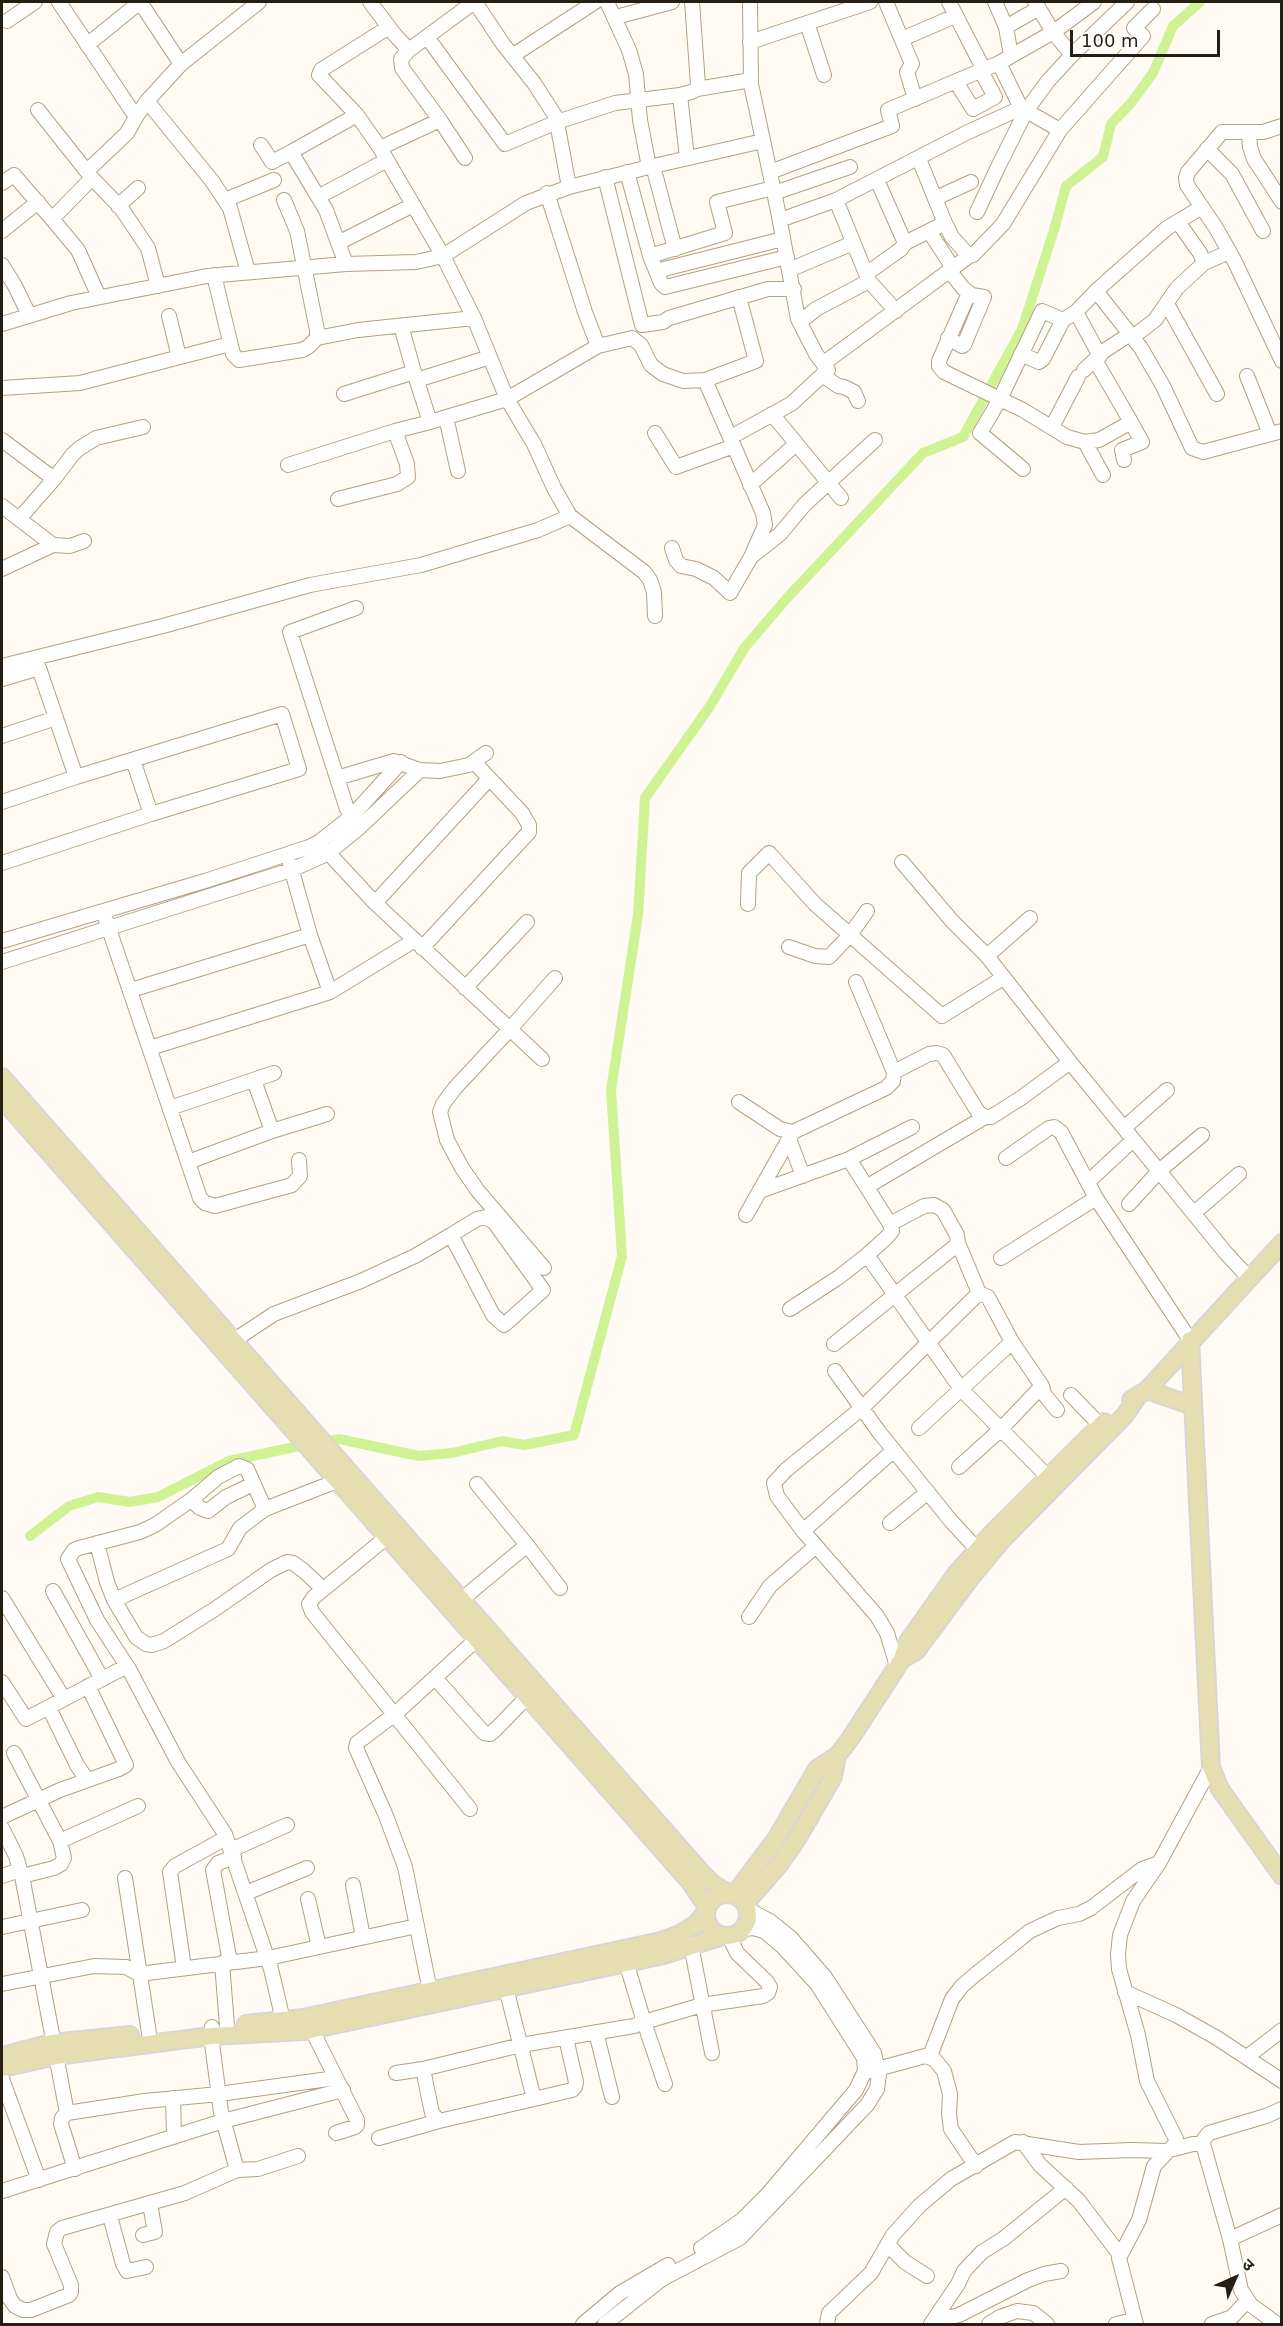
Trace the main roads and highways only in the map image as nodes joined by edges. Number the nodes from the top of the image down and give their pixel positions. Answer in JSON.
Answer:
{"nodes":[{"id":1,"x":2,"y":1077,"type":"edge"},
{"id":2,"x":2,"y":1099,"type":"edge"},
{"id":3,"x":1281,"y":1243,"type":"edge"},
{"id":4,"x":1190,"y":1340,"type":"junction"},
{"id":5,"x":1142,"y":1393,"type":"junction"},
{"id":6,"x":1193,"y":1406,"type":"junction"},
{"id":7,"x":900,"y":1663,"type":"junction"},
{"id":8,"x":837,"y":1756,"type":"junction"},
{"id":9,"x":1281,"y":1876,"type":"edge"},
{"id":10,"x":739,"y":1901,"type":"junction"},
{"id":11,"x":706,"y":1910,"type":"junction"},
{"id":12,"x":732,"y":1933,"type":"junction"},
{"id":13,"x":624,"y":1956,"type":"junction"},
{"id":14,"x":217,"y":2029,"type":"junction"},
{"id":15,"x":54,"y":2049,"type":"junction"},
{"id":16,"x":2,"y":2056,"type":"edge"},
{"id":17,"x":2,"y":2068,"type":"edge"}],
"edges":[{"from":1,"to":10,"type":"main road"},
{"from":2,"to":11,"type":"main road"},
{"from":3,"to":4,"type":"main road"},
{"from":4,"to":5,"type":"main road"},
{"from":4,"to":6,"type":"main road"},
{"from":5,"to":6,"type":"main road"},
{"from":5,"to":7,"type":"main road"},
{"from":5,"to":7,"type":"main road"},
{"from":6,"to":9,"type":"main road"},
{"from":7,"to":8,"type":"main road"},
{"from":8,"to":10,"type":"main road"},
{"from":8,"to":10,"type":"main road"},
{"from":10,"to":11,"type":"main road"},
{"from":10,"to":12,"type":"main road"},
{"from":11,"to":12,"type":"main road"},
{"from":11,"to":13,"type":"main road"},
{"from":12,"to":13,"type":"main road"},
{"from":13,"to":14,"type":"main road"},
{"from":13,"to":14,"type":"main road"},
{"from":14,"to":15,"type":"main road"},
{"from":14,"to":15,"type":"main road"},
{"from":15,"to":16,"type":"main road"},
{"from":15,"to":17,"type":"main road"}]}
